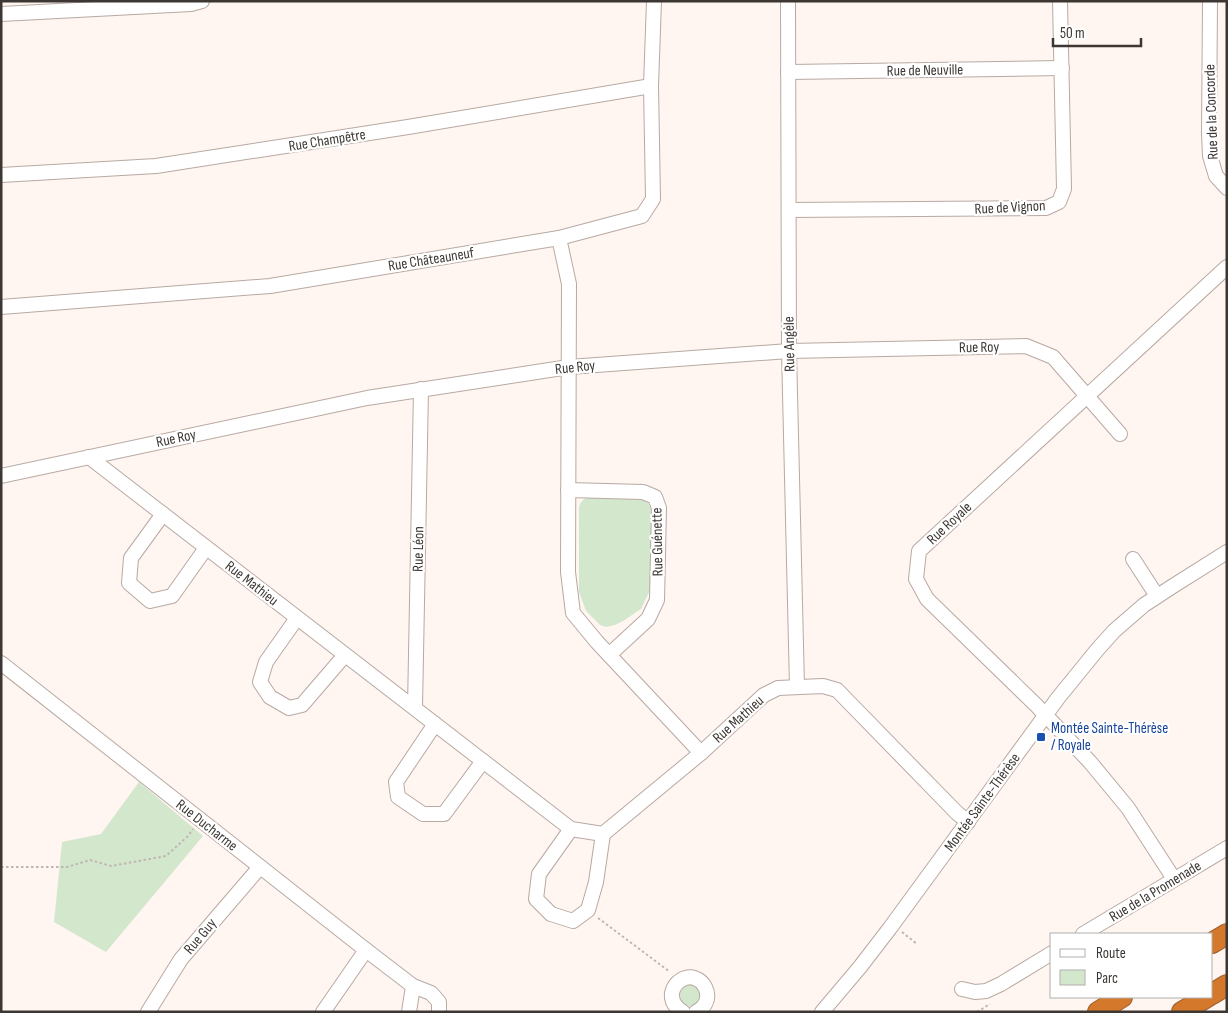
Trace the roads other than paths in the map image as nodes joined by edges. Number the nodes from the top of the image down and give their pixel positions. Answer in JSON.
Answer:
{"nodes":[{"id":1,"x":202,"y":1,"type":"edge"},
{"id":2,"x":654,"y":1,"type":"edge"},
{"id":3,"x":788,"y":1,"type":"edge"},
{"id":4,"x":1060,"y":1,"type":"edge"},
{"id":5,"x":1210,"y":1,"type":"edge"},
{"id":6,"x":1,"y":14,"type":"edge"},
{"id":7,"x":1062,"y":68,"type":"junction"},
{"id":8,"x":788,"y":72,"type":"junction"},
{"id":9,"x":651,"y":86,"type":"junction"},
{"id":10,"x":1,"y":175,"type":"edge"},
{"id":11,"x":1227,"y":188,"type":"edge"},
{"id":12,"x":789,"y":210,"type":"junction"},
{"id":13,"x":559,"y":238,"type":"junction"},
{"id":14,"x":1227,"y":267,"type":"edge"},
{"id":15,"x":1,"y":307,"type":"edge"},
{"id":16,"x":789,"y":351,"type":"junction"},
{"id":17,"x":569,"y":367,"type":"junction"},
{"id":18,"x":421,"y":389,"type":"junction"},
{"id":19,"x":1086,"y":396,"type":"junction"},
{"id":20,"x":1120,"y":434,"type":"dead end"},
{"id":21,"x":89,"y":457,"type":"junction"},
{"id":22,"x":1,"y":476,"type":"edge"},
{"id":23,"x":568,"y":490,"type":"junction"},
{"id":24,"x":163,"y":514,"type":"junction"},
{"id":25,"x":206,"y":548,"type":"junction"},
{"id":26,"x":1227,"y":552,"type":"edge"},
{"id":27,"x":1133,"y":559,"type":"dead end"},
{"id":28,"x":1157,"y":596,"type":"junction"},
{"id":29,"x":297,"y":618,"type":"junction"},
{"id":30,"x":345,"y":655,"type":"junction"},
{"id":31,"x":609,"y":655,"type":"junction"},
{"id":32,"x":1,"y":664,"type":"edge"},
{"id":33,"x":797,"y":687,"type":"junction"},
{"id":34,"x":415,"y":708,"type":"junction"},
{"id":35,"x":1045,"y":715,"type":"junction"},
{"id":36,"x":434,"y":724,"type":"junction"},
{"id":37,"x":701,"y":753,"type":"junction"},
{"id":38,"x":483,"y":761,"type":"junction"},
{"id":39,"x":968,"y":822,"type":"junction"},
{"id":40,"x":571,"y":829,"type":"junction"},
{"id":41,"x":603,"y":834,"type":"junction"},
{"id":42,"x":1227,"y":848,"type":"edge"},
{"id":43,"x":260,"y":867,"type":"junction"},
{"id":44,"x":1174,"y":879,"type":"junction"},
{"id":45,"x":1085,"y":933,"type":"edge"},
{"id":46,"x":1227,"y":934,"type":"edge"},
{"id":47,"x":1213,"y":942,"type":"edge"},
{"id":48,"x":366,"y":950,"type":"junction"},
{"id":49,"x":1050,"y":954,"type":"edge"},
{"id":50,"x":1227,"y":985,"type":"edge"},
{"id":51,"x":413,"y":986,"type":"junction"},
{"id":52,"x":962,"y":989,"type":"dead end"},
{"id":53,"x":1213,"y":993,"type":"edge"},
{"id":54,"x":1120,"y":998,"type":"edge"},
{"id":55,"x":1205,"y":998,"type":"edge"},
{"id":56,"x":702,"y":1010,"type":"edge"},
{"id":57,"x":148,"y":1012,"type":"edge"},
{"id":58,"x":323,"y":1012,"type":"edge"},
{"id":59,"x":409,"y":1012,"type":"edge"},
{"id":60,"x":439,"y":1012,"type":"edge"},
{"id":61,"x":683,"y":1012,"type":"edge"},
{"id":62,"x":822,"y":1012,"type":"edge"},
{"id":63,"x":1098,"y":1012,"type":"edge"},
{"id":64,"x":1182,"y":1012,"type":"edge"}],
"edges":[{"from":1,"to":6,"type":"street"},
{"from":2,"to":9,"type":"street","name":"Rue Châteauneuf"},
{"from":3,"to":8,"type":"street","name":"Rue Angèle"},
{"from":4,"to":7,"type":"street","name":"Rue de Vignon"},
{"from":5,"to":11,"type":"street","name":"Rue de la Concorde"},
{"from":7,"to":8,"type":"street","name":"Rue de Neuville"},
{"from":7,"to":12,"type":"street","name":"Rue de Vignon"},
{"from":8,"to":12,"type":"street","name":"Rue Angèle"},
{"from":9,"to":10,"type":"street","name":"Rue Champêtre"},
{"from":9,"to":13,"type":"street","name":"Rue Châteauneuf"},
{"from":12,"to":16,"type":"street","name":"Rue Angèle"},
{"from":13,"to":15,"type":"street","name":"Rue Châteauneuf"},
{"from":13,"to":17,"type":"street"},
{"from":14,"to":19,"type":"street","name":"Rue Royale"},
{"from":16,"to":17,"type":"street","name":"Rue Roy"},
{"from":16,"to":19,"type":"street","name":"Rue Roy"},
{"from":16,"to":33,"type":"street","name":"Rue Angèle"},
{"from":17,"to":18,"type":"street","name":"Rue Roy"},
{"from":17,"to":23,"type":"street"},
{"from":18,"to":21,"type":"street","name":"Rue Roy"},
{"from":18,"to":34,"type":"street","name":"Rue Léon"},
{"from":19,"to":20,"type":"street","name":"Rue Roy"},
{"from":19,"to":35,"type":"street","name":"Rue Royale"},
{"from":21,"to":22,"type":"street","name":"Rue Roy"},
{"from":21,"to":24,"type":"street","name":"Rue Mathieu"},
{"from":23,"to":31,"type":"street"},
{"from":23,"to":31,"type":"street","name":"Rue Guénette"},
{"from":24,"to":25,"type":"street","name":"Rue Mathieu"},
{"from":24,"to":25,"type":"street"},
{"from":25,"to":29,"type":"street","name":"Rue Mathieu"},
{"from":26,"to":28,"type":"street","name":"Montée Sainte-Thérèse"},
{"from":27,"to":28,"type":"street"},
{"from":28,"to":35,"type":"street","name":"Montée Sainte-Thérèse"},
{"from":29,"to":30,"type":"street","name":"Rue Mathieu"},
{"from":29,"to":30,"type":"street"},
{"from":30,"to":34,"type":"street","name":"Rue Mathieu"},
{"from":31,"to":37,"type":"street"},
{"from":32,"to":43,"type":"street","name":"Rue Ducharme"},
{"from":33,"to":37,"type":"street","name":"Rue Mathieu"},
{"from":33,"to":39,"type":"street","name":"Rue Mathieu"},
{"from":34,"to":36,"type":"street","name":"Rue Mathieu"},
{"from":35,"to":39,"type":"street","name":"Montée Sainte-Thérèse"},
{"from":35,"to":44,"type":"street","name":"Rue Royale"},
{"from":36,"to":38,"type":"street","name":"Rue Mathieu"},
{"from":36,"to":38,"type":"street"},
{"from":37,"to":41,"type":"street","name":"Rue Mathieu"},
{"from":38,"to":40,"type":"street","name":"Rue Mathieu"},
{"from":39,"to":62,"type":"street","name":"Montée Sainte-Thérèse"},
{"from":40,"to":41,"type":"street","name":"Rue Mathieu"},
{"from":40,"to":41,"type":"street"},
{"from":42,"to":44,"type":"street","name":"Rue de la Promenade"},
{"from":43,"to":48,"type":"street","name":"Rue Ducharme"},
{"from":43,"to":57,"type":"street","name":"Rue Guy"},
{"from":44,"to":45,"type":"street","name":"Rue de la Promenade"},
{"from":46,"to":47,"type":"highway"},
{"from":48,"to":51,"type":"street","name":"Rue Ducharme"},
{"from":48,"to":58,"type":"street"},
{"from":49,"to":52,"type":"street"},
{"from":50,"to":53,"type":"highway"},
{"from":51,"to":59,"type":"street"},
{"from":51,"to":60,"type":"street","name":"Rue Ducharme"},
{"from":54,"to":63,"type":"highway"},
{"from":55,"to":64,"type":"highway"},
{"from":56,"to":61,"type":"street"}]}
